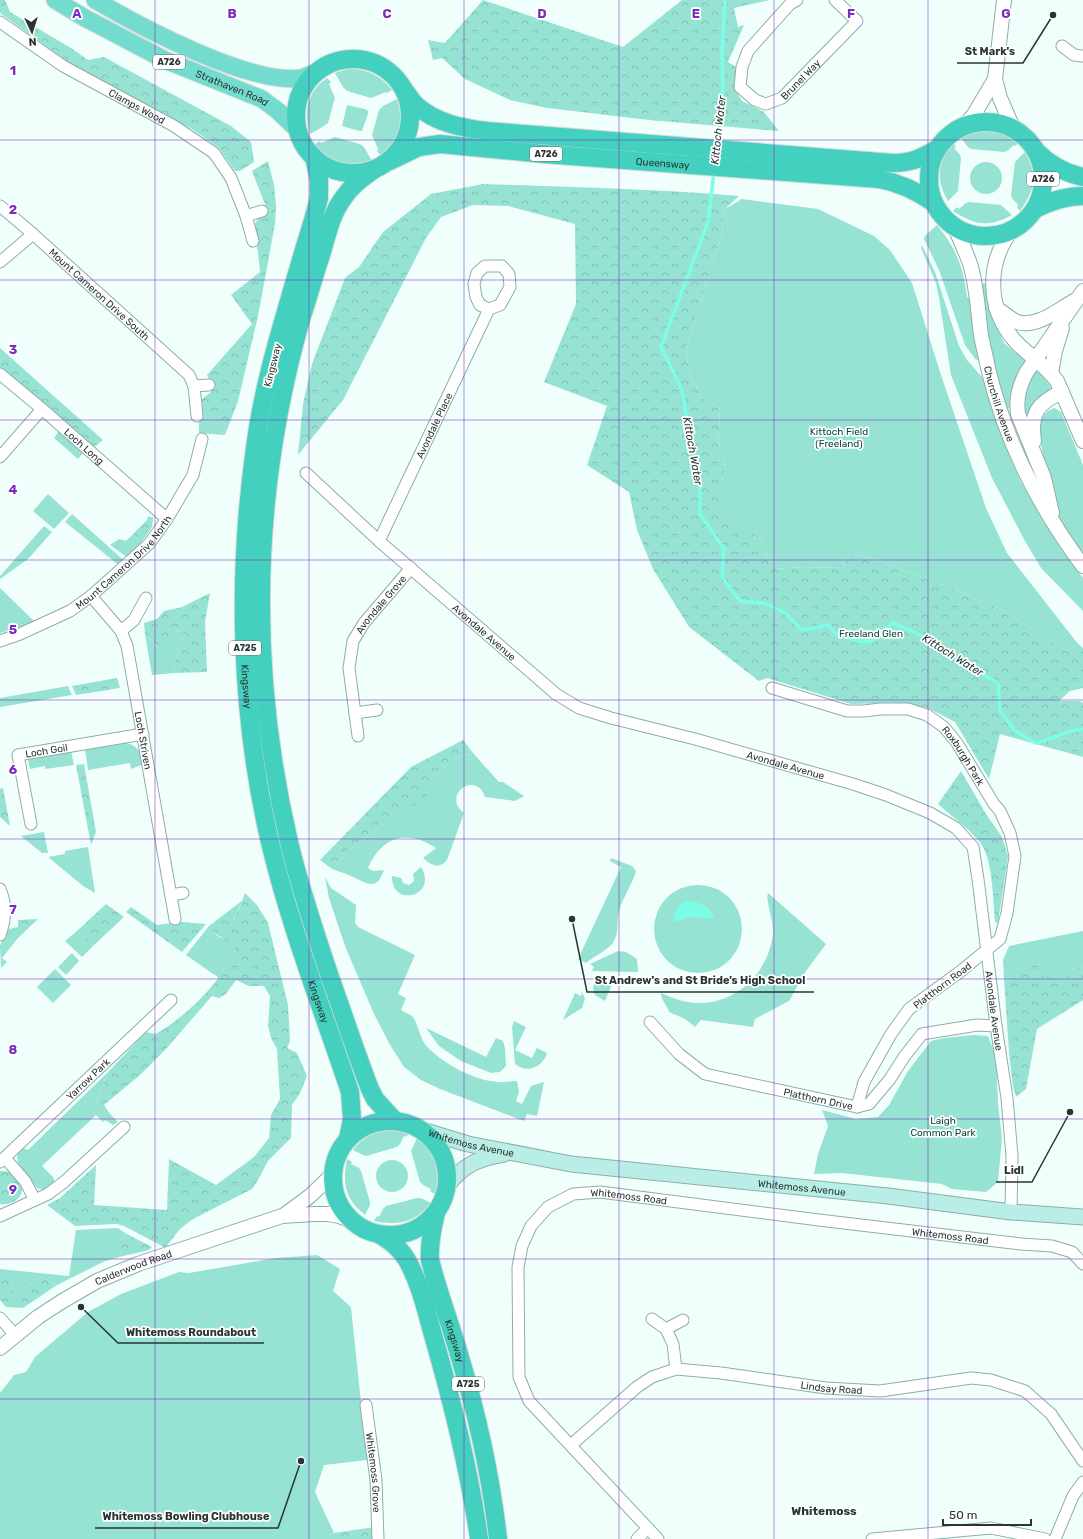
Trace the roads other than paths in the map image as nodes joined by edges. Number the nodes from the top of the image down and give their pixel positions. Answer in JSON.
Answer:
{"nodes":[{"id":1,"x":55,"y":0,"type":"edge"},
{"id":2,"x":95,"y":0,"type":"edge"},
{"id":3,"x":797,"y":0,"type":"edge"},
{"id":4,"x":836,"y":0,"type":"edge"},
{"id":5,"x":1004,"y":0,"type":"edge"},
{"id":6,"x":0,"y":22,"type":"edge"},
{"id":7,"x":1062,"y":46,"type":"dead end"},
{"id":8,"x":1083,"y":56,"type":"edge"},
{"id":9,"x":316,"y":72,"type":"junction"},
{"id":10,"x":995,"y":79,"type":"junction"},
{"id":11,"x":405,"y":91,"type":"junction"},
{"id":12,"x":963,"y":127,"type":"junction"},
{"id":13,"x":297,"y":129,"type":"junction"},
{"id":14,"x":1014,"y":130,"type":"junction"},
{"id":15,"x":1034,"y":148,"type":"junction"},
{"id":16,"x":937,"y":149,"type":"junction"},
{"id":17,"x":683,"y":156,"type":"junction"},
{"id":18,"x":314,"y":158,"type":"junction"},
{"id":19,"x":390,"y":161,"type":"junction"},
{"id":20,"x":372,"y":171,"type":"junction"},
{"id":21,"x":1083,"y":177,"type":"edge"},
{"id":22,"x":1083,"y":196,"type":"edge"},
{"id":23,"x":934,"y":203,"type":"junction"},
{"id":24,"x":0,"y":206,"type":"edge"},
{"id":25,"x":1034,"y":209,"type":"junction"},
{"id":26,"x":262,"y":211,"type":"dead end"},
{"id":27,"x":246,"y":216,"type":"junction"},
{"id":28,"x":955,"y":227,"type":"junction"},
{"id":29,"x":1012,"y":230,"type":"junction"},
{"id":30,"x":33,"y":234,"type":"junction"},
{"id":31,"x":253,"y":241,"type":"dead end"},
{"id":32,"x":0,"y":262,"type":"edge"},
{"id":33,"x":1080,"y":295,"type":"edge"},
{"id":34,"x":996,"y":308,"type":"junction"},
{"id":35,"x":489,"y":309,"type":"dead end"},
{"id":36,"x":1066,"y":316,"type":"junction"},
{"id":37,"x":1036,"y":359,"type":"junction"},
{"id":38,"x":1051,"y":373,"type":"junction"},
{"id":39,"x":0,"y":374,"type":"edge"},
{"id":40,"x":209,"y":385,"type":"dead end"},
{"id":41,"x":194,"y":386,"type":"junction"},
{"id":42,"x":1062,"y":392,"type":"junction"},
{"id":43,"x":42,"y":409,"type":"junction"},
{"id":44,"x":197,"y":416,"type":"dead end"},
{"id":45,"x":202,"y":439,"type":"dead end"},
{"id":46,"x":1083,"y":441,"type":"edge"},
{"id":47,"x":0,"y":457,"type":"edge"},
{"id":48,"x":1037,"y":460,"type":"junction"},
{"id":49,"x":306,"y":473,"type":"dead end"},
{"id":50,"x":167,"y":519,"type":"junction"},
{"id":51,"x":1055,"y":526,"type":"junction"},
{"id":52,"x":379,"y":541,"type":"junction"},
{"id":53,"x":1083,"y":566,"type":"edge"},
{"id":54,"x":411,"y":568,"type":"junction"},
{"id":55,"x":91,"y":596,"type":"junction"},
{"id":56,"x":146,"y":598,"type":"dead end"},
{"id":57,"x":120,"y":632,"type":"junction"},
{"id":58,"x":0,"y":641,"type":"edge"},
{"id":59,"x":772,"y":688,"type":"dead end"},
{"id":60,"x":377,"y":710,"type":"dead end"},
{"id":61,"x":355,"y":713,"type":"junction"},
{"id":62,"x":143,"y":734,"type":"junction"},
{"id":63,"x":358,"y":736,"type":"dead end"},
{"id":64,"x":30,"y":824,"type":"dead end"},
{"id":65,"x":0,"y":889,"type":"edge"},
{"id":66,"x":183,"y":893,"type":"dead end"},
{"id":67,"x":171,"y":895,"type":"junction"},
{"id":68,"x":175,"y":919,"type":"dead end"},
{"id":69,"x":0,"y":935,"type":"edge"},
{"id":70,"x":986,"y":950,"type":"junction"},
{"id":71,"x":171,"y":1000,"type":"dead end"},
{"id":72,"x":650,"y":1022,"type":"dead end"},
{"id":73,"x":996,"y":1026,"type":"junction"},
{"id":74,"x":857,"y":1107,"type":"junction"},
{"id":75,"x":394,"y":1120,"type":"junction"},
{"id":76,"x":124,"y":1127,"type":"dead end"},
{"id":77,"x":422,"y":1130,"type":"junction"},
{"id":78,"x":348,"y":1139,"type":"junction"},
{"id":79,"x":521,"y":1154,"type":"junction"},
{"id":80,"x":2,"y":1160,"type":"edge"},
{"id":81,"x":333,"y":1174,"type":"junction"},
{"id":82,"x":447,"y":1186,"type":"junction"},
{"id":83,"x":35,"y":1200,"type":"junction"},
{"id":84,"x":1011,"y":1212,"type":"junction"},
{"id":85,"x":436,"y":1213,"type":"junction"},
{"id":86,"x":0,"y":1216,"type":"edge"},
{"id":87,"x":282,"y":1216,"type":"junction"},
{"id":88,"x":1083,"y":1217,"type":"edge"},
{"id":89,"x":352,"y":1221,"type":"junction"},
{"id":90,"x":379,"y":1234,"type":"junction"},
{"id":91,"x":1083,"y":1264,"type":"edge"},
{"id":92,"x":0,"y":1318,"type":"edge"},
{"id":93,"x":652,"y":1319,"type":"dead end"},
{"id":94,"x":683,"y":1320,"type":"dead end"},
{"id":95,"x":666,"y":1329,"type":"junction"},
{"id":96,"x":15,"y":1335,"type":"junction"},
{"id":97,"x":0,"y":1348,"type":"edge"},
{"id":98,"x":676,"y":1369,"type":"junction"},
{"id":99,"x":366,"y":1405,"type":"dead end"},
{"id":100,"x":571,"y":1445,"type":"junction"},
{"id":101,"x":1083,"y":1460,"type":"edge"},
{"id":102,"x":1083,"y":1482,"type":"edge"},
{"id":103,"x":648,"y":1528,"type":"junction"},
{"id":104,"x":378,"y":1539,"type":"edge"},
{"id":105,"x":479,"y":1539,"type":"edge"},
{"id":106,"x":498,"y":1539,"type":"edge"},
{"id":107,"x":637,"y":1539,"type":"edge"},
{"id":108,"x":658,"y":1539,"type":"edge"},
{"id":109,"x":875,"y":1539,"type":"edge"},
{"id":110,"x":1045,"y":1539,"type":"edge"},
{"id":111,"x":1055,"y":1539,"type":"edge"}],
"edges":[{"from":1,"to":13,"type":"main road","name":"Strathaven Road","number":"A726"},
{"from":2,"to":9,"type":"main road","name":"Strathaven Road","number":"A726"},
{"from":3,"to":4,"type":"street","name":"Brunel Way"},
{"from":5,"to":10,"type":"street"},
{"from":6,"to":27,"type":"street","name":"Clamps Wood"},
{"from":7,"to":8,"type":"street"},
{"from":9,"to":11,"type":"highway","number":"A726"},
{"from":9,"to":13,"type":"highway","number":"A726"},
{"from":10,"to":12,"type":"street"},
{"from":10,"to":14,"type":"street"},
{"from":11,"to":17,"type":"highway","name":"Queensway","number":"A726"},
{"from":11,"to":19,"type":"highway","number":"A726"},
{"from":12,"to":14,"type":"highway","number":"A726"},
{"from":12,"to":16,"type":"highway","number":"A726"},
{"from":13,"to":18,"type":"highway","number":"A726"},
{"from":14,"to":15,"type":"highway","number":"A726"},
{"from":15,"to":21,"type":"highway","number":"A726"},
{"from":15,"to":25,"type":"highway","number":"A726"},
{"from":16,"to":17,"type":"highway","name":"Queensway","number":"A726"},
{"from":16,"to":23,"type":"highway","number":"A726"},
{"from":17,"to":19,"type":"highway","name":"Queensway","number":"A726"},
{"from":17,"to":23,"type":"highway","name":"Queensway","number":"A726"},
{"from":18,"to":20,"type":"highway","number":"A726"},
{"from":18,"to":78,"type":"highway","name":"Kingsway","number":"A725"},
{"from":19,"to":20,"type":"highway","number":"A726"},
{"from":20,"to":75,"type":"highway","name":"Kingsway","number":"A725"},
{"from":22,"to":25,"type":"highway","number":"A726"},
{"from":23,"to":28,"type":"highway","number":"A726"},
{"from":24,"to":30,"type":"street","name":"Mount Cameron Drive South"},
{"from":25,"to":29,"type":"highway","number":"A726"},
{"from":26,"to":27,"type":"street"},
{"from":27,"to":31,"type":"street","name":"Clamps Wood"},
{"from":28,"to":29,"type":"highway","number":"A726"},
{"from":28,"to":51,"type":"street","name":"Churchill Avenue"},
{"from":29,"to":34,"type":"street"},
{"from":30,"to":32,"type":"street"},
{"from":30,"to":41,"type":"street","name":"Mount Cameron Drive South"},
{"from":33,"to":34,"type":"street"},
{"from":33,"to":36,"type":"street"},
{"from":34,"to":37,"type":"street"},
{"from":35,"to":52,"type":"street","name":"Avondale Place"},
{"from":36,"to":37,"type":"street"},
{"from":36,"to":38,"type":"street"},
{"from":37,"to":38,"type":"street"},
{"from":37,"to":48,"type":"street"},
{"from":38,"to":42,"type":"street"},
{"from":39,"to":43,"type":"street","name":"Loch Long"},
{"from":40,"to":41,"type":"street"},
{"from":41,"to":44,"type":"street","name":"Mount Cameron Drive South"},
{"from":42,"to":46,"type":"street"},
{"from":42,"to":48,"type":"street"},
{"from":43,"to":47,"type":"street"},
{"from":43,"to":50,"type":"street","name":"Loch Long"},
{"from":45,"to":50,"type":"street","name":"Mount Cameron Drive North"},
{"from":48,"to":51,"type":"street"},
{"from":49,"to":52,"type":"street","name":"Avondale Avenue"},
{"from":50,"to":55,"type":"street","name":"Mount Cameron Drive North"},
{"from":51,"to":53,"type":"street","name":"Churchill Avenue"},
{"from":52,"to":54,"type":"street","name":"Avondale Avenue"},
{"from":54,"to":61,"type":"street","name":"Avondale Grove"},
{"from":54,"to":70,"type":"street","name":"Avondale Avenue"},
{"from":55,"to":57,"type":"street","name":"Loch Striven"},
{"from":55,"to":58,"type":"street","name":"Mount Cameron Drive North"},
{"from":56,"to":57,"type":"street"},
{"from":57,"to":62,"type":"street","name":"Loch Striven"},
{"from":59,"to":70,"type":"street","name":"Roxburgh Park"},
{"from":60,"to":61,"type":"street"},
{"from":61,"to":63,"type":"street","name":"Avondale Grove"},
{"from":62,"to":64,"type":"street","name":"Loch Goil"},
{"from":62,"to":67,"type":"street","name":"Loch Striven"},
{"from":65,"to":69,"type":"street"},
{"from":66,"to":67,"type":"street"},
{"from":67,"to":68,"type":"street","name":"Loch Striven"},
{"from":70,"to":73,"type":"street","name":"Avondale Avenue"},
{"from":70,"to":74,"type":"street","name":"Platthorn Road"},
{"from":71,"to":80,"type":"street","name":"Yarrow Park"},
{"from":72,"to":74,"type":"street","name":"Platthorn Drive"},
{"from":73,"to":74,"type":"street","name":"Platthorn Drive"},
{"from":73,"to":84,"type":"street","name":"Avondale Avenue"},
{"from":75,"to":77,"type":"highway","number":"A725"},
{"from":75,"to":78,"type":"highway","number":"A725"},
{"from":76,"to":83,"type":"street"},
{"from":77,"to":79,"type":"main road","name":"Whitemoss Avenue"},
{"from":77,"to":82,"type":"highway","number":"A725"},
{"from":78,"to":81,"type":"highway","number":"A725"},
{"from":79,"to":82,"type":"main road","name":"Whitemoss Avenue"},
{"from":79,"to":84,"type":"main road","name":"Whitemoss Avenue"},
{"from":80,"to":83,"type":"street","name":"Yarrow Park"},
{"from":81,"to":87,"type":"street","name":"Calderwood Road"},
{"from":81,"to":89,"type":"highway","number":"A725"},
{"from":82,"to":85,"type":"highway","number":"A725"},
{"from":83,"to":86,"type":"street"},
{"from":84,"to":88,"type":"main road","name":"Whitemoss Avenue"},
{"from":85,"to":90,"type":"highway","number":"A725"},
{"from":85,"to":106,"type":"highway","name":"Kingsway","number":"A725"},
{"from":87,"to":89,"type":"street","name":"Calderwood Road"},
{"from":87,"to":96,"type":"street","name":"Calderwood Road"},
{"from":89,"to":90,"type":"highway","number":"A725"},
{"from":90,"to":105,"type":"highway","name":"Kingsway","number":"A725"},
{"from":91,"to":100,"type":"street","name":"Whitemoss Road"},
{"from":92,"to":96,"type":"street"},
{"from":93,"to":95,"type":"street"},
{"from":94,"to":95,"type":"street"},
{"from":95,"to":98,"type":"street"},
{"from":96,"to":97,"type":"street","name":"Calderwood Road"},
{"from":98,"to":100,"type":"street","name":"Lindsay Road"},
{"from":98,"to":101,"type":"street","name":"Lindsay Road"},
{"from":99,"to":104,"type":"street","name":"Whitemoss Grove"},
{"from":100,"to":103,"type":"street","name":"Whitemoss Road"},
{"from":102,"to":111,"type":"street"},
{"from":103,"to":107,"type":"street"},
{"from":103,"to":108,"type":"street","name":"Whitemoss Road"},
{"from":109,"to":110,"type":"street"}]}
